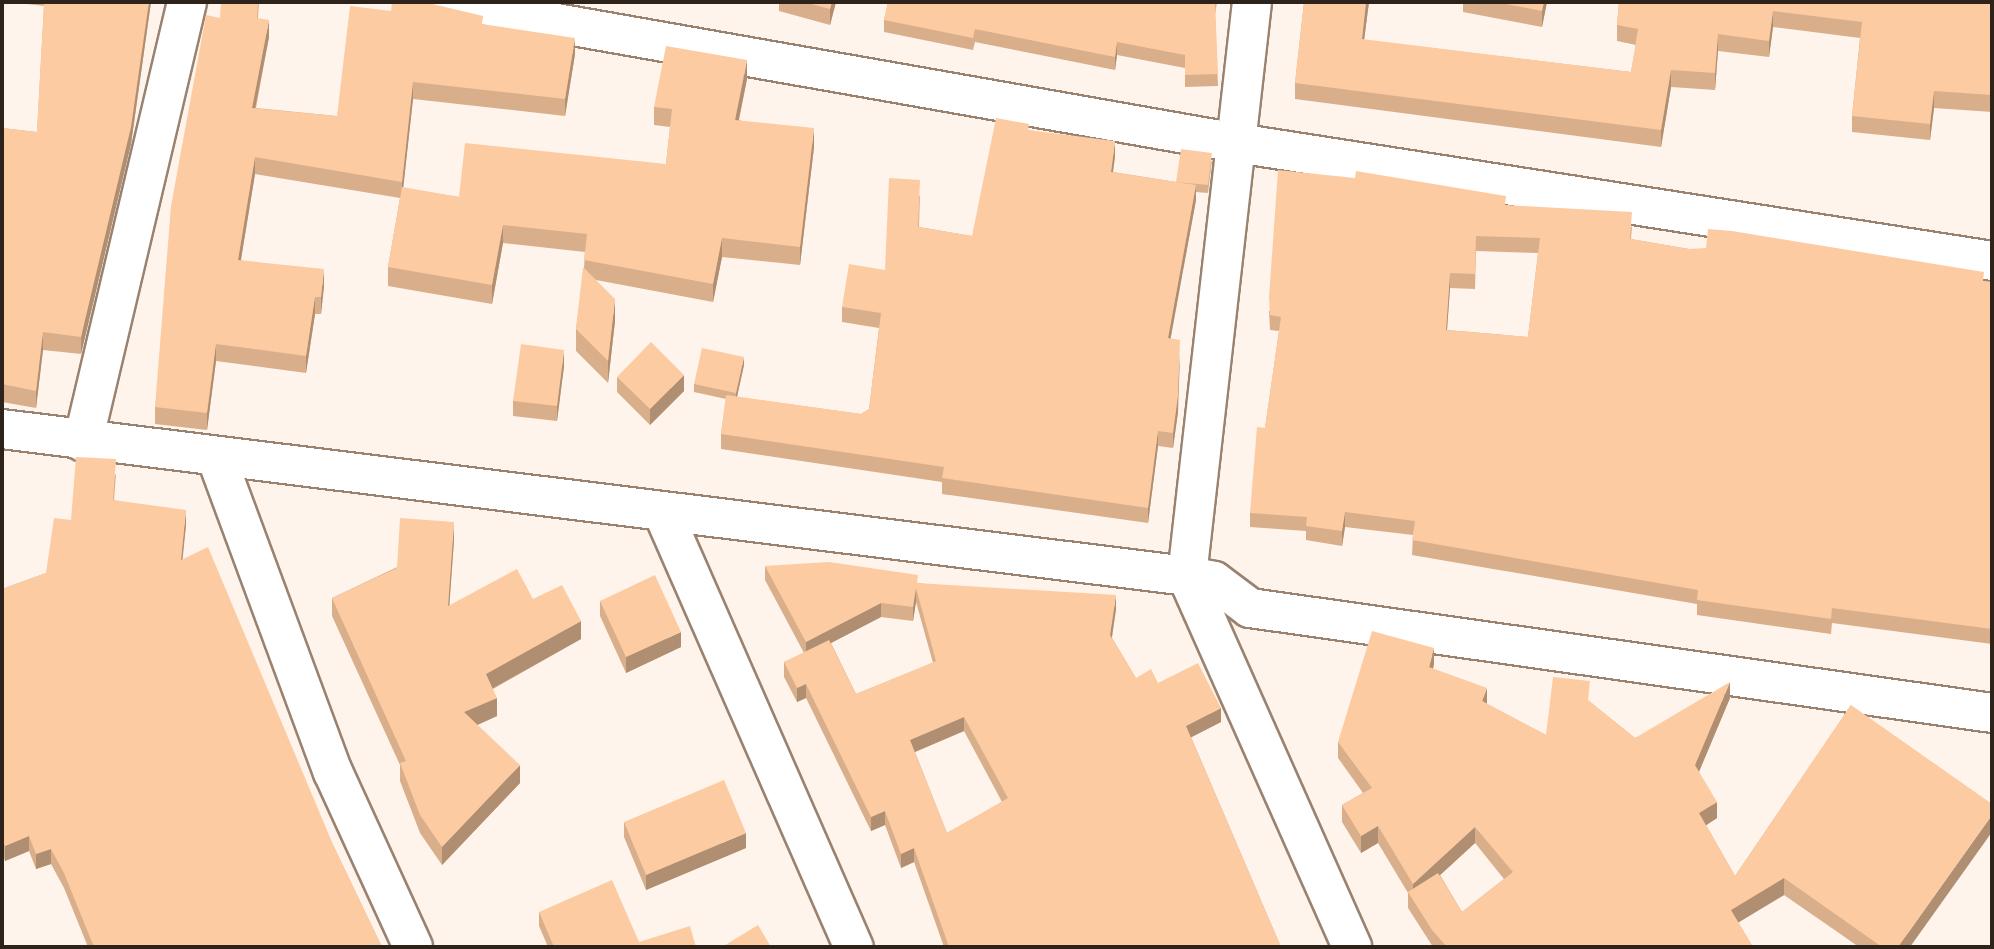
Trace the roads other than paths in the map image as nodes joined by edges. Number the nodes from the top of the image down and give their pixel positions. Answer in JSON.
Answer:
{"nodes":[{"id":1,"x":187,"y":2,"type":"edge"},
{"id":2,"x":437,"y":2,"type":"edge"},
{"id":3,"x":1252,"y":2,"type":"edge"},
{"id":4,"x":1237,"y":143,"type":"junction"},
{"id":5,"x":1992,"y":261,"type":"edge"},
{"id":6,"x":2,"y":429,"type":"edge"},
{"id":7,"x":83,"y":442,"type":"junction"},
{"id":8,"x":217,"y":459,"type":"junction"},
{"id":9,"x":664,"y":515,"type":"junction"},
{"id":10,"x":1187,"y":576,"type":"junction"},
{"id":11,"x":1992,"y":713,"type":"edge"},
{"id":12,"x":413,"y":947,"type":"edge"},
{"id":13,"x":854,"y":947,"type":"edge"},
{"id":14,"x":1352,"y":947,"type":"edge"}],
"edges":[{"from":1,"to":7,"type":"street"},
{"from":2,"to":4,"type":"street"},
{"from":3,"to":4,"type":"street"},
{"from":4,"to":5,"type":"street"},
{"from":4,"to":10,"type":"street"},
{"from":6,"to":7,"type":"street"},
{"from":7,"to":8,"type":"street"},
{"from":8,"to":9,"type":"street"},
{"from":8,"to":12,"type":"street"},
{"from":9,"to":10,"type":"street"},
{"from":9,"to":13,"type":"street"},
{"from":10,"to":11,"type":"street"},
{"from":10,"to":14,"type":"street"}]}
